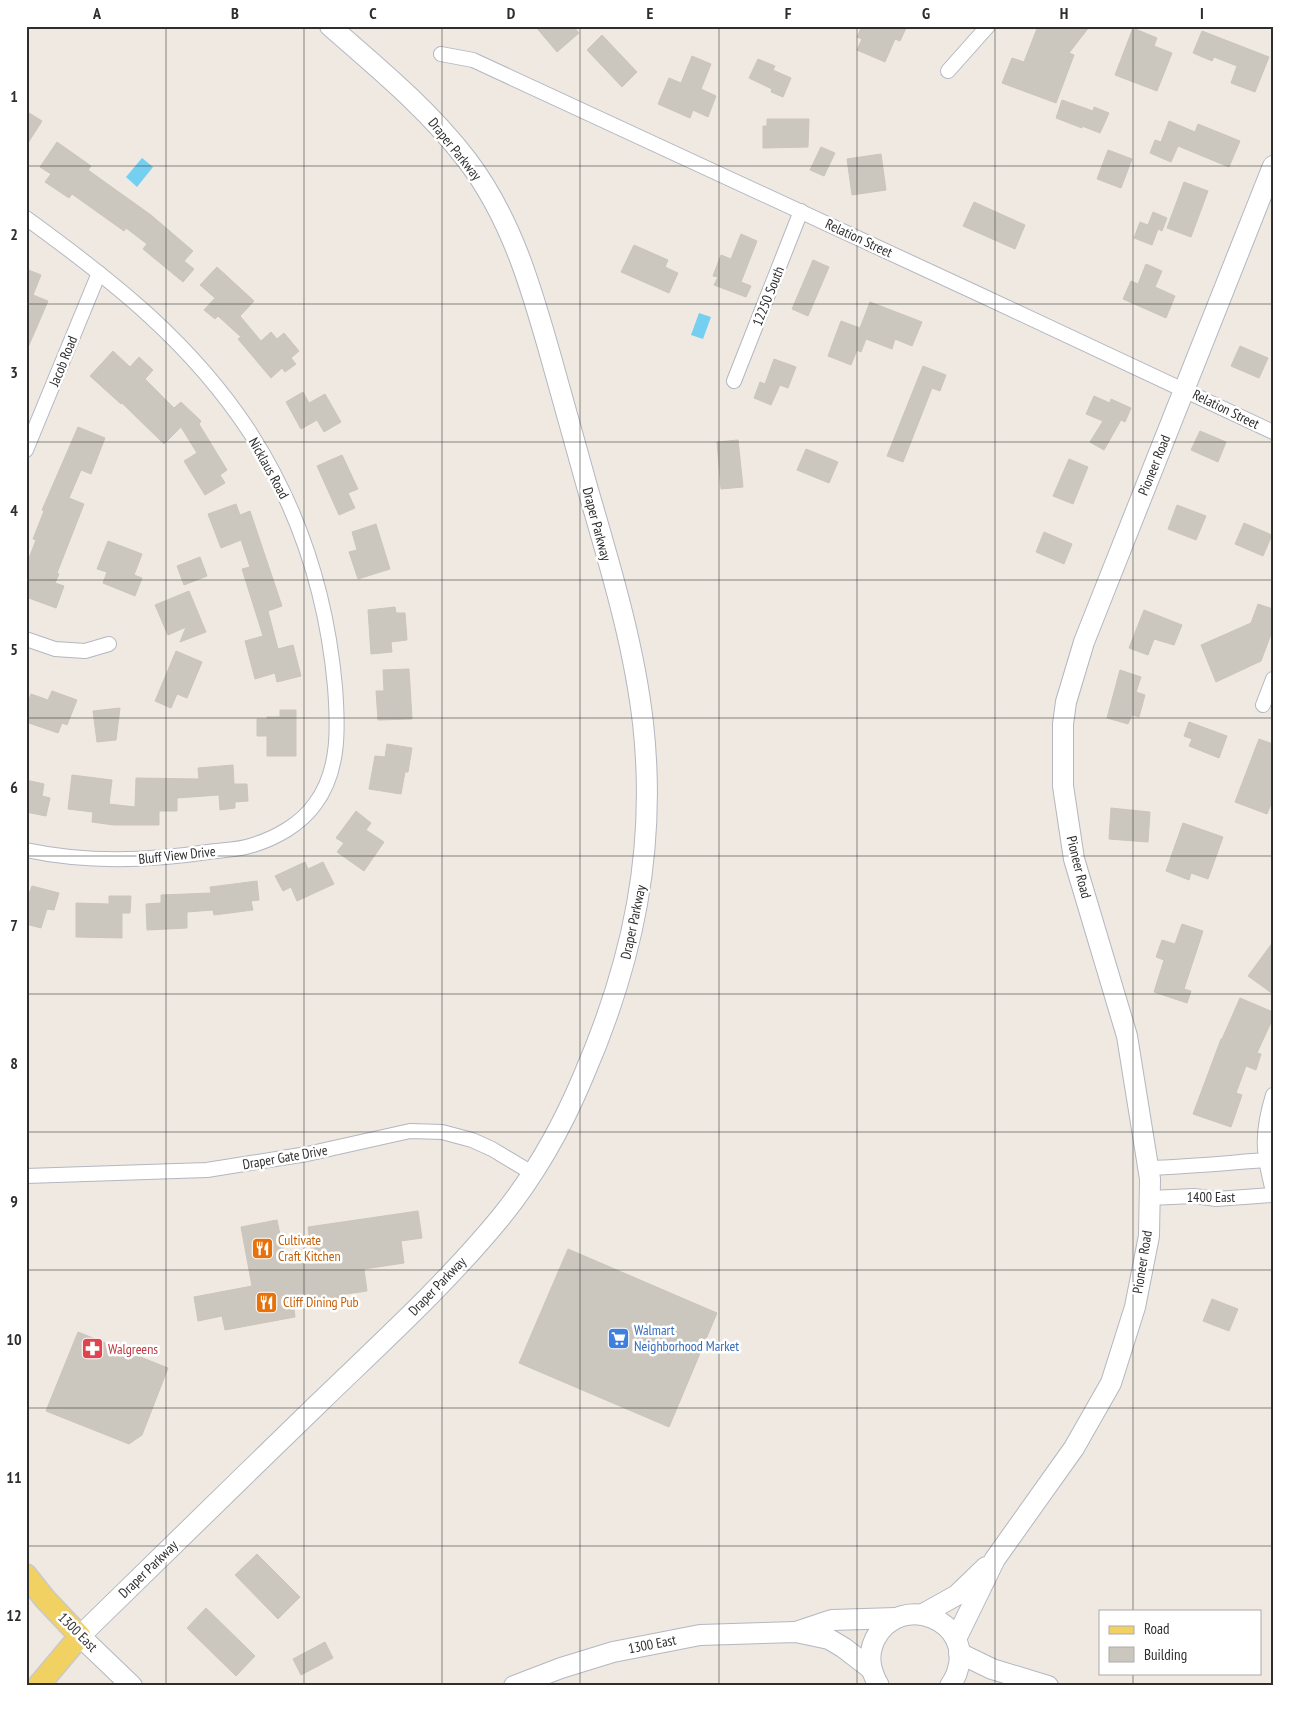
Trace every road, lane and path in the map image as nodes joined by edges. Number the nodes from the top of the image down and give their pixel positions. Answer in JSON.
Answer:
{"nodes":[{"id":1,"x":330,"y":26,"type":"edge"},
{"id":2,"x":988,"y":26,"type":"edge"},
{"id":3,"x":441,"y":54,"type":"dead end"},
{"id":4,"x":948,"y":71,"type":"dead end"},
{"id":5,"x":1273,"y":166,"type":"edge"},
{"id":6,"x":801,"y":211,"type":"junction"},
{"id":7,"x":26,"y":218,"type":"edge"},
{"id":8,"x":99,"y":273,"type":"junction"},
{"id":9,"x":734,"y":381,"type":"dead end"},
{"id":10,"x":1184,"y":389,"type":"junction"},
{"id":11,"x":1273,"y":432,"type":"edge"},
{"id":12,"x":26,"y":450,"type":"edge"},
{"id":13,"x":26,"y":639,"type":"edge"},
{"id":14,"x":109,"y":644,"type":"dead end"},
{"id":15,"x":1273,"y":679,"type":"edge"},
{"id":16,"x":1263,"y":705,"type":"dead end"},
{"id":17,"x":315,"y":805,"type":"joint"},
{"id":18,"x":26,"y":850,"type":"edge"},
{"id":19,"x":1273,"y":1095,"type":"edge"},
{"id":20,"x":1265,"y":1160,"type":"junction"},
{"id":21,"x":1148,"y":1168,"type":"junction"},
{"id":22,"x":532,"y":1173,"type":"junction"},
{"id":23,"x":26,"y":1176,"type":"edge"},
{"id":24,"x":1273,"y":1193,"type":"edge"},
{"id":25,"x":1149,"y":1198,"type":"junction"},
{"id":26,"x":995,"y":1559,"type":"junction"},
{"id":27,"x":26,"y":1576,"type":"edge"},
{"id":28,"x":923,"y":1614,"type":"junction"},
{"id":29,"x":896,"y":1618,"type":"junction"},
{"id":30,"x":796,"y":1632,"type":"junction"},
{"id":31,"x":80,"y":1636,"type":"junction"},
{"id":32,"x":957,"y":1646,"type":"junction"},
{"id":33,"x":872,"y":1678,"type":"edge"},
{"id":34,"x":38,"y":1686,"type":"edge"},
{"id":35,"x":132,"y":1686,"type":"edge"},
{"id":36,"x":514,"y":1686,"type":"edge"},
{"id":37,"x":950,"y":1686,"type":"edge"},
{"id":38,"x":1048,"y":1686,"type":"edge"}],
"edges":[{"from":1,"to":22,"type":"main road","name":"Draper Parkway"},
{"from":2,"to":4,"type":"street"},
{"from":3,"to":6,"type":"street","name":"Relation Street"},
{"from":5,"to":10,"type":"main road","name":"Pioneer Road"},
{"from":6,"to":9,"type":"street","name":"12250 South"},
{"from":6,"to":10,"type":"street","name":"Relation Street"},
{"from":7,"to":8,"type":"street","name":"Nicklaus Road"},
{"from":8,"to":12,"type":"street","name":"Jacob Road"},
{"from":8,"to":17,"type":"street","name":"Nicklaus Road"},
{"from":10,"to":11,"type":"street","name":"Relation Street"},
{"from":10,"to":21,"type":"main road","name":"Pioneer Road"},
{"from":13,"to":14,"type":"street"},
{"from":15,"to":16,"type":"street"},
{"from":17,"to":18,"type":"street","name":"Bluff View Drive"},
{"from":19,"to":20,"type":"street"},
{"from":20,"to":21,"type":"street"},
{"from":20,"to":24,"type":"street"},
{"from":21,"to":25,"type":"main road","name":"Pioneer Road"},
{"from":22,"to":23,"type":"street","name":"Draper Gate Drive"},
{"from":22,"to":31,"type":"main road","name":"Draper Parkway"},
{"from":24,"to":25,"type":"street","name":"1400 East"},
{"from":25,"to":26,"type":"main road","name":"Pioneer Road"},
{"from":26,"to":28,"type":"main road","name":"Pioneer Road"},
{"from":26,"to":32,"type":"main road","name":"Pioneer Road"},
{"from":27,"to":31,"type":"main road","name":"1300 East"},
{"from":28,"to":29,"type":"main road","name":"1300 East"},
{"from":28,"to":32,"type":"main road"},
{"from":29,"to":30,"type":"main road","name":"1300 East"},
{"from":29,"to":33,"type":"main road"},
{"from":30,"to":33,"type":"main road","name":"1300 East"},
{"from":30,"to":36,"type":"main road","name":"1300 East"},
{"from":31,"to":34,"type":"main road","name":"Draper Parkway"},
{"from":31,"to":35,"type":"main road","name":"1300 East"},
{"from":32,"to":37,"type":"main road","name":"Pioneer Road"},
{"from":32,"to":38,"type":"main road"}]}
